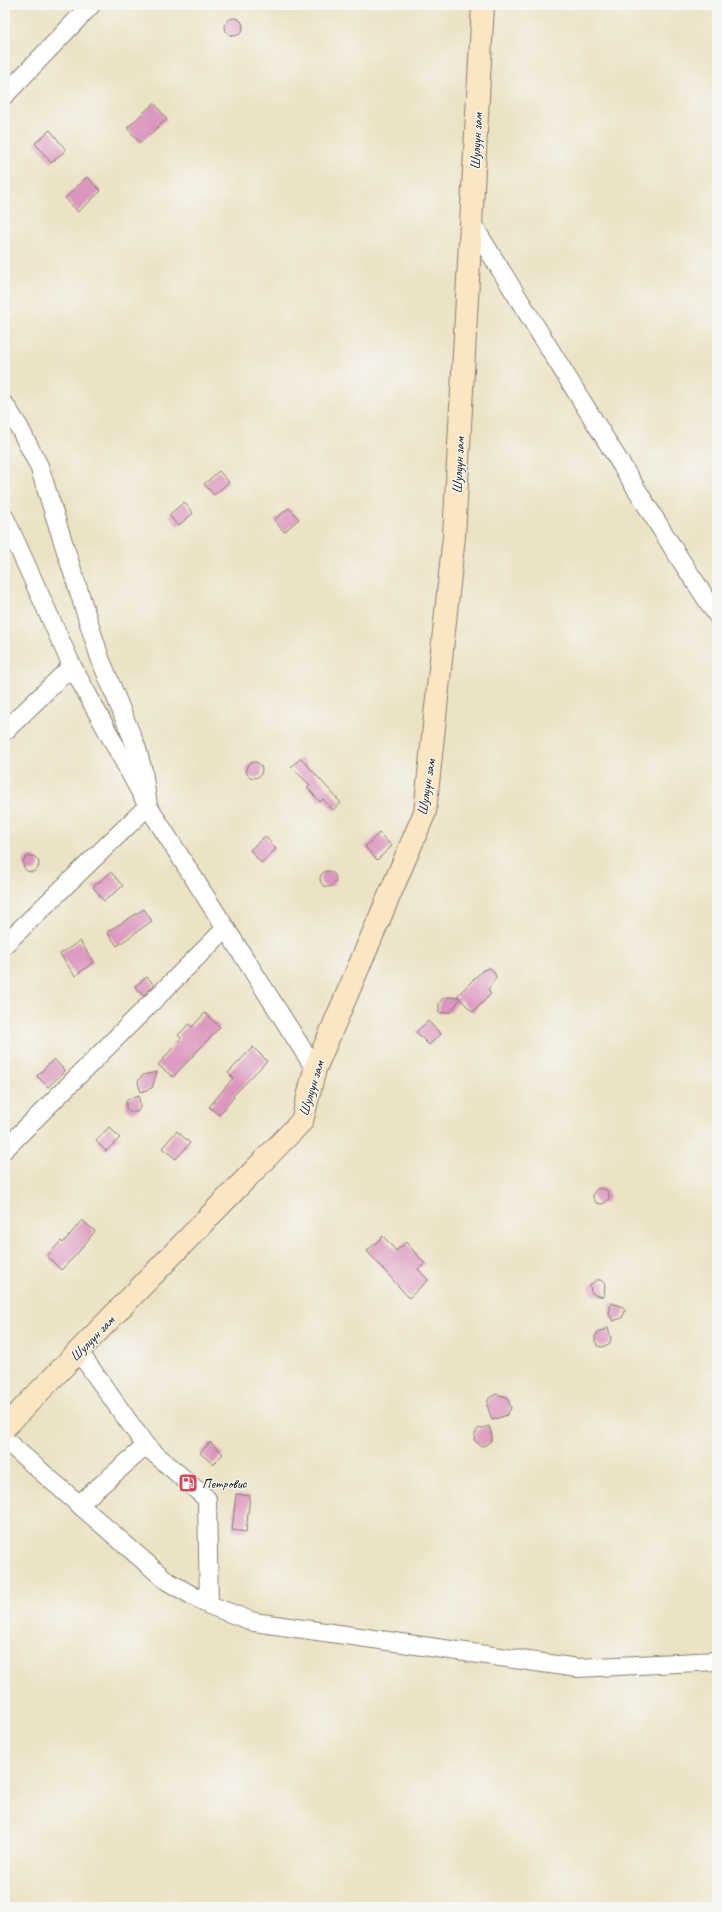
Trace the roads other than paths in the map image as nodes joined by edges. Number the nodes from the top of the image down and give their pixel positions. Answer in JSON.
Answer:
{"nodes":[{"id":1,"x":92,"y":5,"type":"edge"},
{"id":2,"x":483,"y":5,"type":"edge"},
{"id":3,"x":5,"y":95,"type":"edge"},
{"id":4,"x":471,"y":222,"type":"junction"},
{"id":5,"x":5,"y":405,"type":"edge"},
{"id":6,"x":5,"y":518,"type":"edge"},
{"id":7,"x":717,"y":616,"type":"edge"},
{"id":8,"x":72,"y":666,"type":"junction"},
{"id":9,"x":5,"y":731,"type":"edge"},
{"id":10,"x":148,"y":806,"type":"junction"},
{"id":11,"x":226,"y":928,"type":"junction"},
{"id":12,"x":5,"y":944,"type":"edge"},
{"id":13,"x":315,"y":1069,"type":"junction"},
{"id":14,"x":5,"y":1149,"type":"edge"},
{"id":15,"x":79,"y":1352,"type":"junction"},
{"id":16,"x":5,"y":1427,"type":"edge"},
{"id":17,"x":5,"y":1440,"type":"edge"},
{"id":18,"x":146,"y":1446,"type":"junction"},
{"id":19,"x":79,"y":1504,"type":"junction"},
{"id":20,"x":209,"y":1605,"type":"junction"},
{"id":21,"x":717,"y":1660,"type":"edge"}],
"edges":[{"from":1,"to":3,"type":"street"},
{"from":2,"to":4,"type":"street","name":"Шулуун зам"},
{"from":4,"to":7,"type":"street"},
{"from":4,"to":13,"type":"street","name":"Шулуун зам"},
{"from":5,"to":10,"type":"street"},
{"from":6,"to":8,"type":"street"},
{"from":8,"to":9,"type":"street"},
{"from":8,"to":10,"type":"street"},
{"from":10,"to":11,"type":"street"},
{"from":10,"to":12,"type":"street"},
{"from":11,"to":13,"type":"street"},
{"from":11,"to":14,"type":"street"},
{"from":13,"to":15,"type":"street","name":"Шулуун зам"},
{"from":15,"to":16,"type":"street","name":"Шулуун зам"},
{"from":15,"to":18,"type":"street"},
{"from":17,"to":19,"type":"street"},
{"from":18,"to":19,"type":"street"},
{"from":18,"to":20,"type":"street"},
{"from":19,"to":20,"type":"street"},
{"from":20,"to":21,"type":"street"}]}
